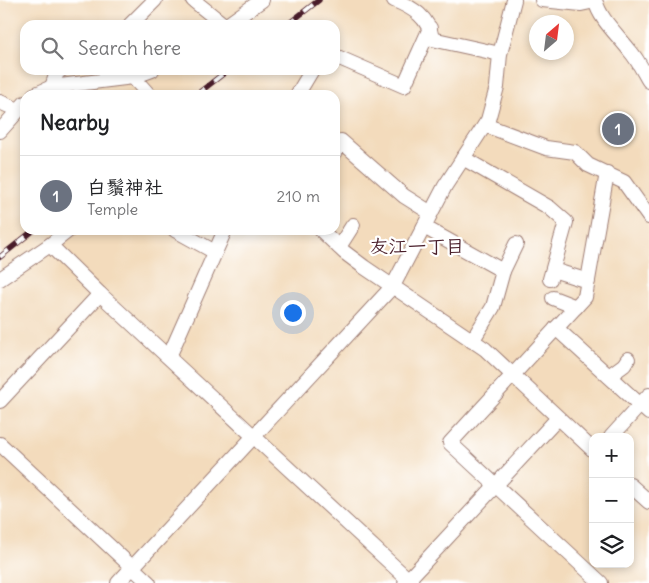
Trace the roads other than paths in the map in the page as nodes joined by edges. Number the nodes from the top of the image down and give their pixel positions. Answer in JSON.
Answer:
{"nodes":[{"id":1,"x":155,"y":0,"type":"edge"},
{"id":2,"x":193,"y":0,"type":"edge"},
{"id":3,"x":262,"y":0,"type":"edge"},
{"id":4,"x":394,"y":0,"type":"edge"},
{"id":5,"x":514,"y":0,"type":"edge"},
{"id":6,"x":542,"y":0,"type":"edge"},
{"id":7,"x":595,"y":1,"type":"edge"},
{"id":8,"x":135,"y":20,"type":"edge"},
{"id":9,"x":219,"y":20,"type":"edge"},
{"id":10,"x":233,"y":20,"type":"edge"},
{"id":11,"x":430,"y":28,"type":"junction"},
{"id":12,"x":500,"y":54,"type":"junction"},
{"id":13,"x":340,"y":58,"type":"edge"},
{"id":14,"x":56,"y":75,"type":"edge"},
{"id":15,"x":121,"y":75,"type":"edge"},
{"id":16,"x":128,"y":75,"type":"edge"},
{"id":17,"x":309,"y":75,"type":"edge"},
{"id":18,"x":649,"y":81,"type":"edge"},
{"id":19,"x":52,"y":87,"type":"junction"},
{"id":20,"x":45,"y":90,"type":"edge"},
{"id":21,"x":144,"y":90,"type":"edge"},
{"id":22,"x":300,"y":90,"type":"edge"},
{"id":23,"x":0,"y":102,"type":"edge"},
{"id":24,"x":20,"y":107,"type":"edge"},
{"id":25,"x":20,"y":109,"type":"edge"},
{"id":26,"x":485,"y":125,"type":"junction"},
{"id":27,"x":0,"y":131,"type":"edge"},
{"id":28,"x":340,"y":143,"type":"edge"},
{"id":29,"x":463,"y":158,"type":"junction"},
{"id":30,"x":607,"y":173,"type":"junction"},
{"id":31,"x":431,"y":212,"type":"junction"},
{"id":32,"x":649,"y":217,"type":"edge"},
{"id":33,"x":353,"y":225,"type":"dead end"},
{"id":34,"x":424,"y":228,"type":"junction"},
{"id":35,"x":63,"y":235,"type":"edge"},
{"id":36,"x":184,"y":235,"type":"edge"},
{"id":37,"x":223,"y":235,"type":"edge"},
{"id":38,"x":326,"y":235,"type":"edge"},
{"id":39,"x":516,"y":244,"type":"dead end"},
{"id":40,"x":50,"y":245,"type":"junction"},
{"id":41,"x":339,"y":247,"type":"junction"},
{"id":42,"x":215,"y":252,"type":"junction"},
{"id":43,"x":503,"y":271,"type":"junction"},
{"id":44,"x":0,"y":279,"type":"edge"},
{"id":45,"x":588,"y":281,"type":"junction"},
{"id":46,"x":393,"y":286,"type":"junction"},
{"id":47,"x":100,"y":294,"type":"junction"},
{"id":48,"x":552,"y":298,"type":"dead end"},
{"id":49,"x":576,"y":307,"type":"junction"},
{"id":50,"x":556,"y":328,"type":"junction"},
{"id":51,"x":472,"y":340,"type":"junction"},
{"id":52,"x":167,"y":355,"type":"junction"},
{"id":53,"x":628,"y":359,"type":"dead end"},
{"id":54,"x":513,"y":376,"type":"junction"},
{"id":55,"x":609,"y":376,"type":"junction"},
{"id":56,"x":0,"y":401,"type":"edge"},
{"id":57,"x":646,"y":404,"type":"edge"},
{"id":58,"x":558,"y":418,"type":"junction"},
{"id":59,"x":615,"y":433,"type":"edge"},
{"id":60,"x":255,"y":436,"type":"junction"},
{"id":61,"x":0,"y":444,"type":"edge"},
{"id":62,"x":589,"y":446,"type":"edge"},
{"id":63,"x":496,"y":485,"type":"junction"},
{"id":64,"x":634,"y":489,"type":"edge"},
{"id":65,"x":649,"y":502,"type":"edge"},
{"id":66,"x":133,"y":568,"type":"junction"},
{"id":67,"x":408,"y":582,"type":"edge"},
{"id":68,"x":118,"y":583,"type":"edge"},
{"id":69,"x":149,"y":583,"type":"edge"},
{"id":70,"x":601,"y":583,"type":"edge"}],
"edges":[{"from":1,"to":8,"type":"street"},
{"from":2,"to":9,"type":"street"},
{"from":3,"to":10,"type":"street"},
{"from":4,"to":11,"type":"street"},
{"from":5,"to":12,"type":"street"},
{"from":6,"to":7,"type":"street"},
{"from":7,"to":18,"type":"street"},
{"from":11,"to":12,"type":"street"},
{"from":11,"to":13,"type":"street"},
{"from":12,"to":26,"type":"street"},
{"from":14,"to":19,"type":"street"},
{"from":15,"to":19,"type":"street"},
{"from":16,"to":21,"type":"street"},
{"from":17,"to":22,"type":"street"},
{"from":19,"to":20,"type":"street"},
{"from":23,"to":24,"type":"street"},
{"from":25,"to":27,"type":"street"},
{"from":26,"to":29,"type":"street"},
{"from":26,"to":30,"type":"street"},
{"from":28,"to":31,"type":"street"},
{"from":29,"to":31,"type":"street"},
{"from":29,"to":45,"type":"street"},
{"from":30,"to":32,"type":"street"},
{"from":30,"to":45,"type":"street"},
{"from":31,"to":34,"type":"street"},
{"from":33,"to":41,"type":"street"},
{"from":34,"to":43,"type":"street"},
{"from":34,"to":46,"type":"street"},
{"from":35,"to":40,"type":"street"},
{"from":36,"to":42,"type":"street"},
{"from":37,"to":42,"type":"street"},
{"from":38,"to":41,"type":"street"},
{"from":39,"to":43,"type":"street"},
{"from":40,"to":44,"type":"street"},
{"from":40,"to":47,"type":"street"},
{"from":41,"to":46,"type":"street"},
{"from":42,"to":52,"type":"street"},
{"from":43,"to":51,"type":"street"},
{"from":45,"to":49,"type":"street"},
{"from":46,"to":51,"type":"street"},
{"from":46,"to":60,"type":"street"},
{"from":47,"to":52,"type":"street"},
{"from":47,"to":56,"type":"street"},
{"from":48,"to":49,"type":"street"},
{"from":49,"to":50,"type":"street"},
{"from":50,"to":54,"type":"street"},
{"from":50,"to":55,"type":"street"},
{"from":51,"to":54,"type":"street"},
{"from":52,"to":60,"type":"street"},
{"from":53,"to":55,"type":"street"},
{"from":54,"to":58,"type":"street"},
{"from":54,"to":63,"type":"street"},
{"from":55,"to":57,"type":"street"},
{"from":57,"to":59,"type":"street"},
{"from":58,"to":62,"type":"street"},
{"from":58,"to":63,"type":"street"},
{"from":60,"to":66,"type":"street"},
{"from":60,"to":67,"type":"street"},
{"from":61,"to":66,"type":"street"},
{"from":63,"to":67,"type":"street"},
{"from":63,"to":70,"type":"street"},
{"from":64,"to":65,"type":"street"},
{"from":66,"to":68,"type":"street"},
{"from":66,"to":69,"type":"street"}]}
